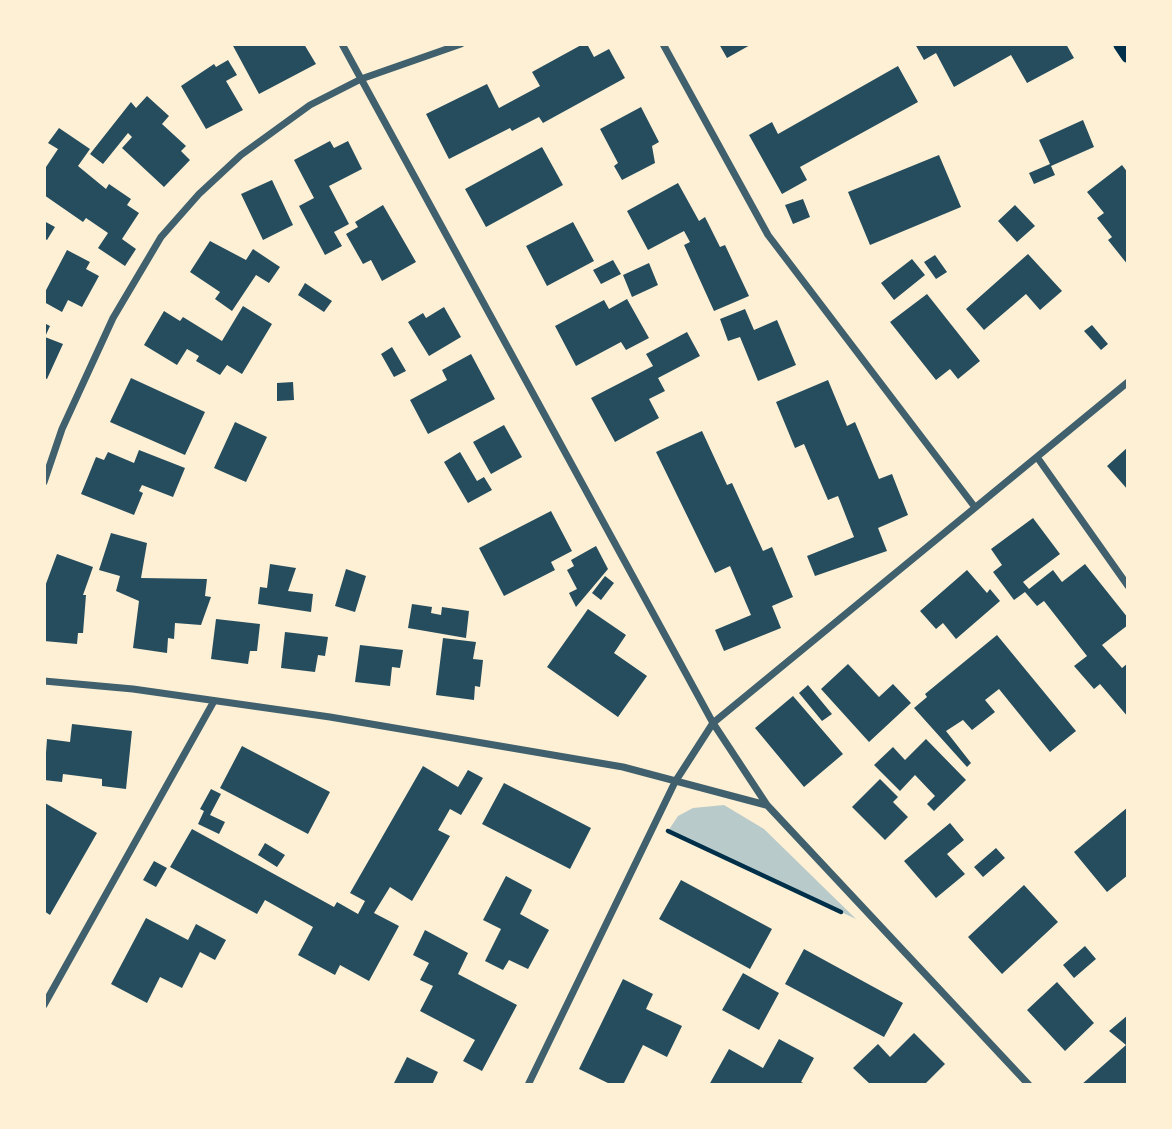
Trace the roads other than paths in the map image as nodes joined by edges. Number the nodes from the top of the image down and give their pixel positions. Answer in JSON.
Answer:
{"nodes":[{"id":1,"x":342,"y":44,"type":"edge"},
{"id":2,"x":461,"y":44,"type":"edge"},
{"id":3,"x":663,"y":44,"type":"edge"},
{"id":4,"x":1120,"y":44,"type":"edge"},
{"id":5,"x":1128,"y":56,"type":"edge"},
{"id":6,"x":361,"y":79,"type":"junction"},
{"id":7,"x":1128,"y":382,"type":"edge"},
{"id":8,"x":1037,"y":457,"type":"junction"},
{"id":9,"x":44,"y":482,"type":"edge"},
{"id":10,"x":974,"y":506,"type":"junction"},
{"id":11,"x":1128,"y":586,"type":"edge"},
{"id":12,"x":44,"y":681,"type":"edge"},
{"id":13,"x":214,"y":701,"type":"junction"},
{"id":14,"x":713,"y":723,"type":"junction"},
{"id":15,"x":675,"y":782,"type":"junction"},
{"id":16,"x":766,"y":805,"type":"junction"},
{"id":17,"x":44,"y":1005,"type":"edge"},
{"id":18,"x":528,"y":1085,"type":"edge"},
{"id":19,"x":1029,"y":1085,"type":"edge"}],
"edges":[{"from":1,"to":6,"type":"street"},
{"from":2,"to":6,"type":"street"},
{"from":3,"to":10,"type":"street"},
{"from":4,"to":5,"type":"main road"},
{"from":6,"to":9,"type":"street"},
{"from":6,"to":14,"type":"street"},
{"from":7,"to":8,"type":"street"},
{"from":8,"to":10,"type":"street"},
{"from":8,"to":11,"type":"street"},
{"from":10,"to":14,"type":"street"},
{"from":12,"to":13,"type":"street"},
{"from":13,"to":15,"type":"street"},
{"from":13,"to":17,"type":"street"},
{"from":14,"to":15,"type":"street"},
{"from":14,"to":16,"type":"street"},
{"from":15,"to":16,"type":"street"},
{"from":15,"to":18,"type":"street"},
{"from":16,"to":19,"type":"street"}]}
